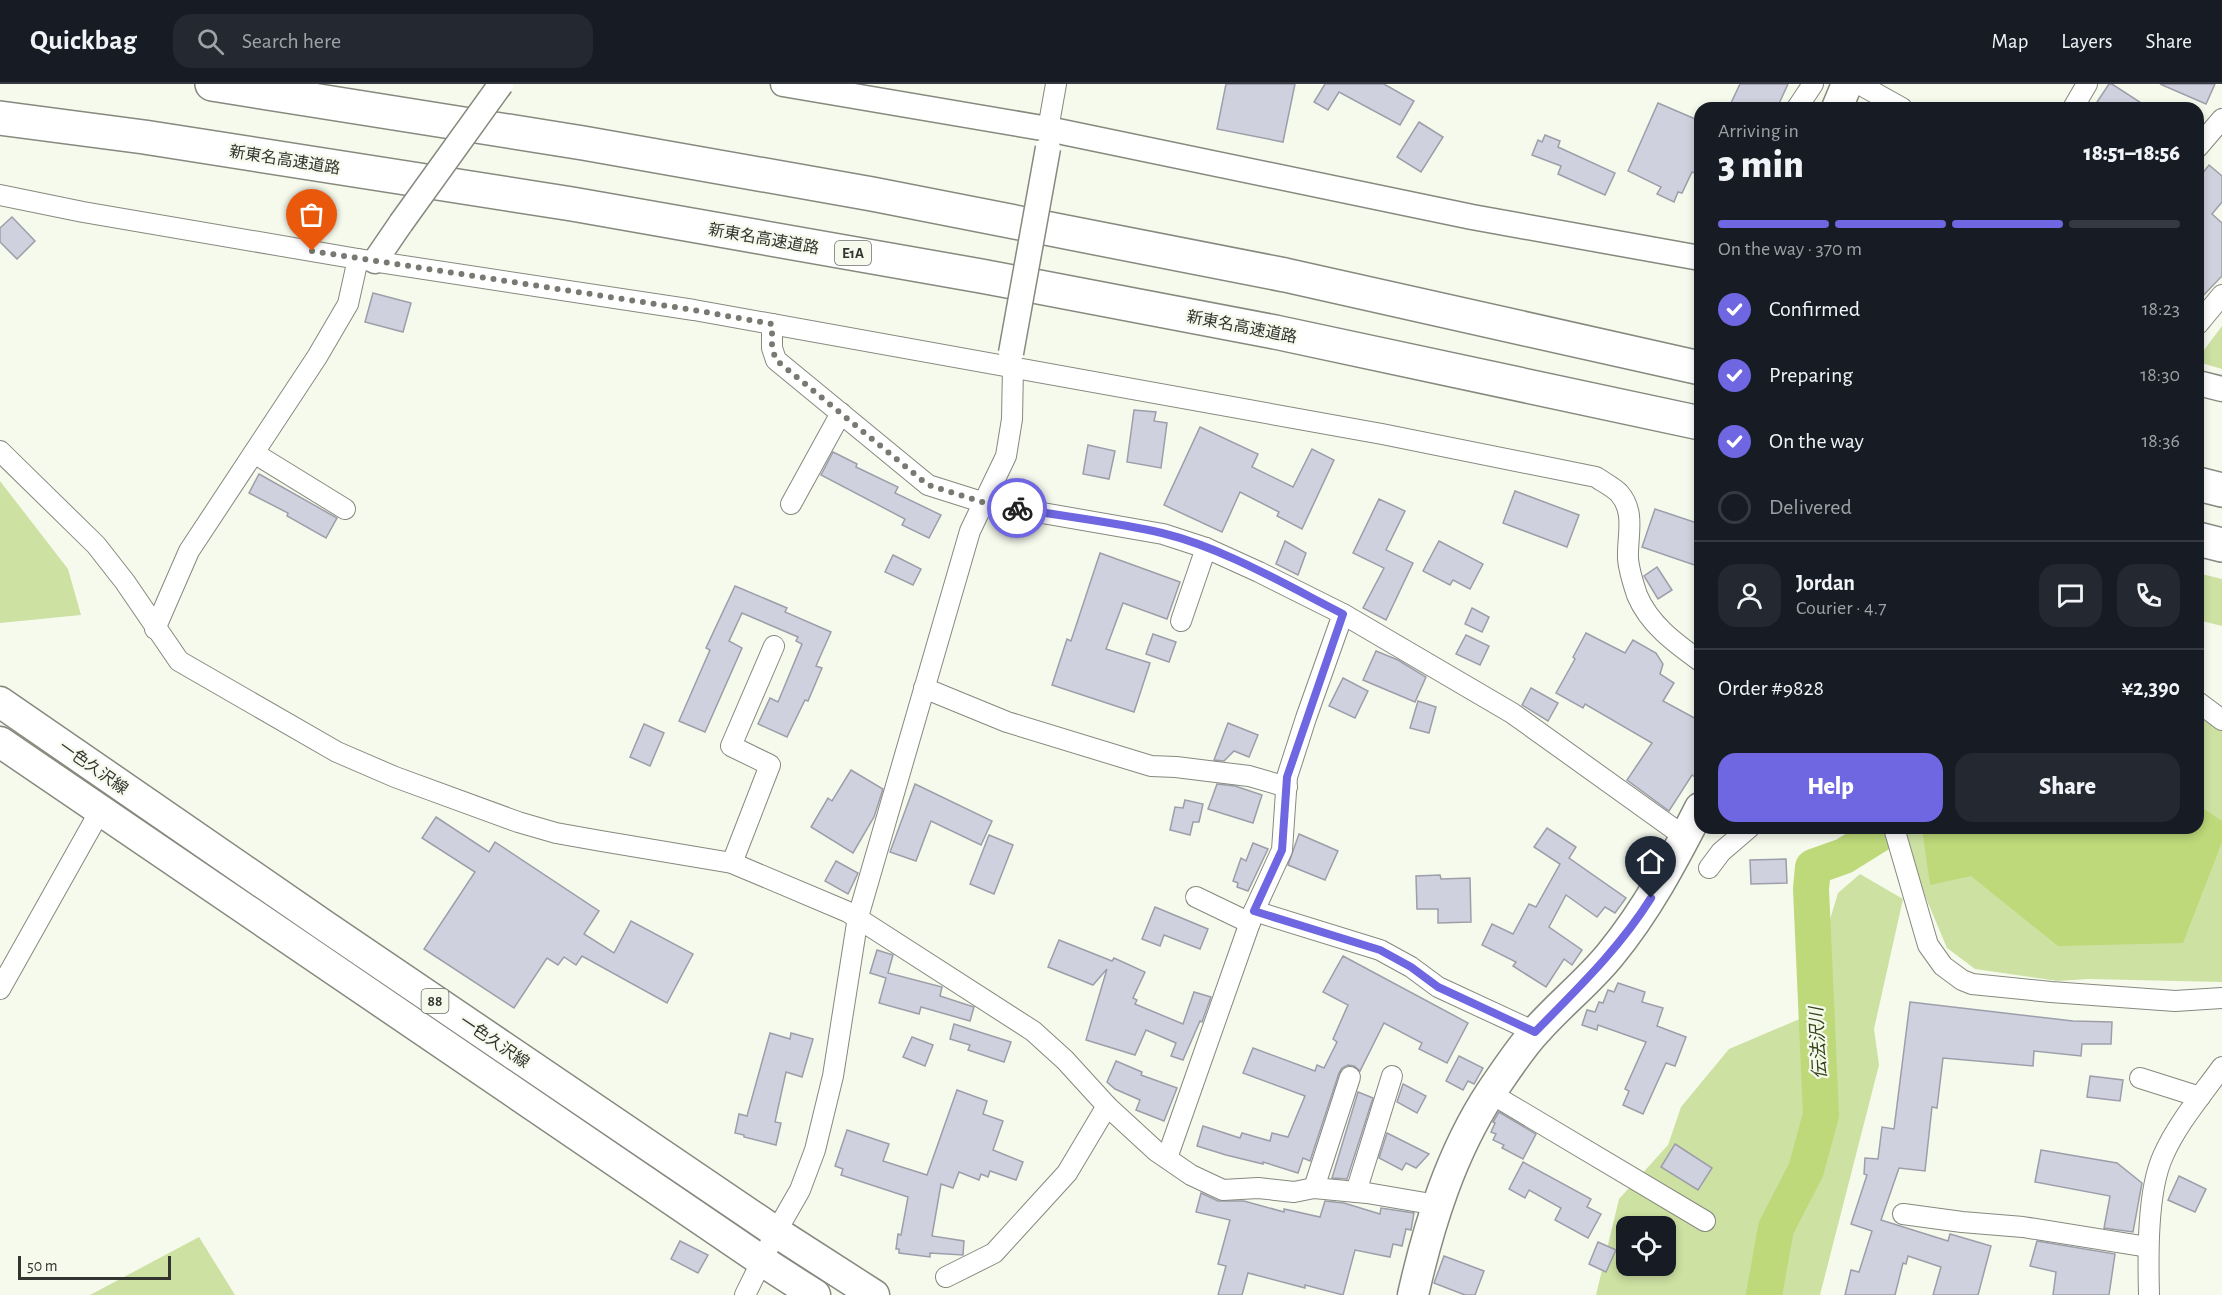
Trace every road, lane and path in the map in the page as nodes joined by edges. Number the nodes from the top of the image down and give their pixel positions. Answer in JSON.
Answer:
{"nodes":[{"id":1,"x":212,"y":84,"type":"edge"},
{"id":2,"x":501,"y":84,"type":"edge"},
{"id":3,"x":783,"y":84,"type":"edge"},
{"id":4,"x":1056,"y":84,"type":"edge"},
{"id":5,"x":1813,"y":84,"type":"edge"},
{"id":6,"x":1847,"y":84,"type":"edge"},
{"id":7,"x":1859,"y":84,"type":"edge"},
{"id":8,"x":2087,"y":84,"type":"edge"},
{"id":9,"x":1801,"y":102,"type":"edge"},
{"id":10,"x":1840,"y":102,"type":"edge"},
{"id":11,"x":1891,"y":102,"type":"edge"},
{"id":12,"x":2076,"y":102,"type":"edge"},
{"id":13,"x":0,"y":118,"type":"edge"},
{"id":14,"x":2222,"y":119,"type":"edge"},
{"id":15,"x":1048,"y":138,"type":"junction"},
{"id":16,"x":2204,"y":140,"type":"edge"},
{"id":17,"x":0,"y":195,"type":"edge"},
{"id":18,"x":1694,"y":256,"type":"edge"},
{"id":19,"x":367,"y":260,"type":"junction"},
{"id":20,"x":2222,"y":295,"type":"edge"},
{"id":21,"x":2204,"y":316,"type":"edge"},
{"id":22,"x":772,"y":324,"type":"junction"},
{"id":23,"x":1012,"y":360,"type":"junction"},
{"id":24,"x":1694,"y":367,"type":"edge"},
{"id":25,"x":2204,"y":384,"type":"edge"},
{"id":26,"x":2222,"y":389,"type":"edge"},
{"id":27,"x":841,"y":413,"type":"junction"},
{"id":28,"x":1694,"y":422,"type":"edge"},
{"id":29,"x":0,"y":451,"type":"edge"},
{"id":30,"x":255,"y":453,"type":"junction"},
{"id":31,"x":2204,"y":486,"type":"edge"},
{"id":32,"x":2222,"y":490,"type":"edge"},
{"id":33,"x":985,"y":503,"type":"junction"},
{"id":34,"x":791,"y":504,"type":"dead end"},
{"id":35,"x":345,"y":509,"type":"dead end"},
{"id":36,"x":2204,"y":540,"type":"edge"},
{"id":37,"x":2222,"y":545,"type":"edge"},
{"id":38,"x":1206,"y":548,"type":"junction"},
{"id":39,"x":1343,"y":614,"type":"junction"},
{"id":40,"x":1181,"y":621,"type":"dead end"},
{"id":41,"x":155,"y":629,"type":"junction"},
{"id":42,"x":774,"y":646,"type":"dead end"},
{"id":43,"x":1694,"y":656,"type":"edge"},
{"id":44,"x":924,"y":688,"type":"junction"},
{"id":45,"x":0,"y":702,"type":"edge"},
{"id":46,"x":2204,"y":706,"type":"edge"},
{"id":47,"x":2222,"y":720,"type":"edge"},
{"id":48,"x":0,"y":742,"type":"edge"},
{"id":49,"x":1287,"y":787,"type":"junction"},
{"id":50,"x":100,"y":811,"type":"junction"},
{"id":51,"x":1694,"y":820,"type":"edge"},
{"id":52,"x":1742,"y":834,"type":"edge"},
{"id":53,"x":1685,"y":837,"type":"junction"},
{"id":54,"x":1897,"y":837,"type":"edge"},
{"id":55,"x":732,"y":864,"type":"junction"},
{"id":56,"x":1709,"y":868,"type":"dead end"},
{"id":57,"x":1196,"y":897,"type":"dead end"},
{"id":58,"x":858,"y":917,"type":"junction"},
{"id":59,"x":1252,"y":917,"type":"junction"},
{"id":60,"x":0,"y":989,"type":"edge"},
{"id":61,"x":2222,"y":998,"type":"edge"},
{"id":62,"x":1535,"y":1032,"type":"junction"},
{"id":63,"x":2222,"y":1067,"type":"edge"},
{"id":64,"x":1392,"y":1076,"type":"dead end"},
{"id":65,"x":1350,"y":1077,"type":"dead end"},
{"id":66,"x":2140,"y":1078,"type":"dead end"},
{"id":67,"x":1490,"y":1093,"type":"junction"},
{"id":68,"x":2200,"y":1097,"type":"junction"},
{"id":69,"x":1107,"y":1106,"type":"junction"},
{"id":70,"x":1167,"y":1158,"type":"junction"},
{"id":71,"x":1314,"y":1188,"type":"junction"},
{"id":72,"x":1356,"y":1192,"type":"junction"},
{"id":73,"x":1437,"y":1205,"type":"junction"},
{"id":74,"x":1903,"y":1214,"type":"dead end"},
{"id":75,"x":1705,"y":1221,"type":"dead end"},
{"id":76,"x":776,"y":1232,"type":"junction"},
{"id":77,"x":2148,"y":1247,"type":"junction"},
{"id":78,"x":762,"y":1261,"type":"junction"},
{"id":79,"x":946,"y":1277,"type":"dead end"},
{"id":80,"x":2153,"y":1293,"type":"edge"},
{"id":81,"x":746,"y":1295,"type":"edge"},
{"id":82,"x":815,"y":1295,"type":"edge"},
{"id":83,"x":874,"y":1295,"type":"edge"},
{"id":84,"x":1414,"y":1295,"type":"edge"}],
"edges":[{"from":1,"to":24,"type":"highway"},
{"from":2,"to":19,"type":"street","bridge":true},
{"from":3,"to":15,"type":"street"},
{"from":4,"to":15,"type":"street"},
{"from":5,"to":9,"type":"street"},
{"from":6,"to":10,"type":"main road"},
{"from":7,"to":11,"type":"street"},
{"from":8,"to":12,"type":"street"},
{"from":13,"to":28,"type":"highway","name":"新東名高速道路","number":"E1A"},
{"from":14,"to":16,"type":"street"},
{"from":15,"to":18,"type":"street"},
{"from":15,"to":23,"type":"street","bridge":true},
{"from":17,"to":19,"type":"street"},
{"from":19,"to":22,"type":"street"},
{"from":19,"to":30,"type":"street"},
{"from":20,"to":21,"type":"street"},
{"from":22,"to":23,"type":"street"},
{"from":22,"to":27,"type":"street"},
{"from":23,"to":33,"type":"street"},
{"from":23,"to":43,"type":"street"},
{"from":25,"to":26,"type":"street"},
{"from":27,"to":33,"type":"street"},
{"from":27,"to":34,"type":"street"},
{"from":29,"to":41,"type":"street"},
{"from":30,"to":35,"type":"street"},
{"from":30,"to":41,"type":"street"},
{"from":31,"to":32,"type":"highway"},
{"from":33,"to":38,"type":"street"},
{"from":33,"to":44,"type":"street"},
{"from":36,"to":37,"type":"highway"},
{"from":38,"to":39,"type":"street"},
{"from":38,"to":40,"type":"street"},
{"from":39,"to":49,"type":"street"},
{"from":39,"to":53,"type":"street"},
{"from":41,"to":55,"type":"street"},
{"from":42,"to":55,"type":"street"},
{"from":44,"to":49,"type":"street"},
{"from":44,"to":58,"type":"street"},
{"from":45,"to":76,"type":"main road","name":"一色久沢線","number":"88"},
{"from":46,"to":47,"type":"street"},
{"from":48,"to":50,"type":"main road","name":"一色久沢線","number":"88"},
{"from":49,"to":59,"type":"street"},
{"from":50,"to":60,"type":"street"},
{"from":50,"to":78,"type":"main road","name":"一色久沢線","number":"88"},
{"from":51,"to":53,"type":"main road"},
{"from":52,"to":56,"type":"street"},
{"from":53,"to":62,"type":"main road"},
{"from":54,"to":61,"type":"street"},
{"from":55,"to":58,"type":"street"},
{"from":57,"to":59,"type":"street"},
{"from":58,"to":69,"type":"street"},
{"from":58,"to":76,"type":"street"},
{"from":59,"to":62,"type":"street"},
{"from":59,"to":70,"type":"street"},
{"from":62,"to":67,"type":"main road"},
{"from":63,"to":68,"type":"street"},
{"from":64,"to":72,"type":"street"},
{"from":65,"to":71,"type":"street"},
{"from":66,"to":68,"type":"street"},
{"from":67,"to":73,"type":"main road"},
{"from":67,"to":75,"type":"street"},
{"from":68,"to":77,"type":"street"},
{"from":69,"to":70,"type":"street"},
{"from":69,"to":79,"type":"street"},
{"from":70,"to":71,"type":"street"},
{"from":71,"to":72,"type":"street"},
{"from":72,"to":73,"type":"street"},
{"from":73,"to":84,"type":"main road"},
{"from":74,"to":77,"type":"street"},
{"from":76,"to":78,"type":"street"},
{"from":76,"to":83,"type":"main road","name":"一色久沢線","number":"88"},
{"from":77,"to":80,"type":"street"},
{"from":78,"to":81,"type":"street"},
{"from":78,"to":82,"type":"main road","name":"一色久沢線","number":"88"}]}
